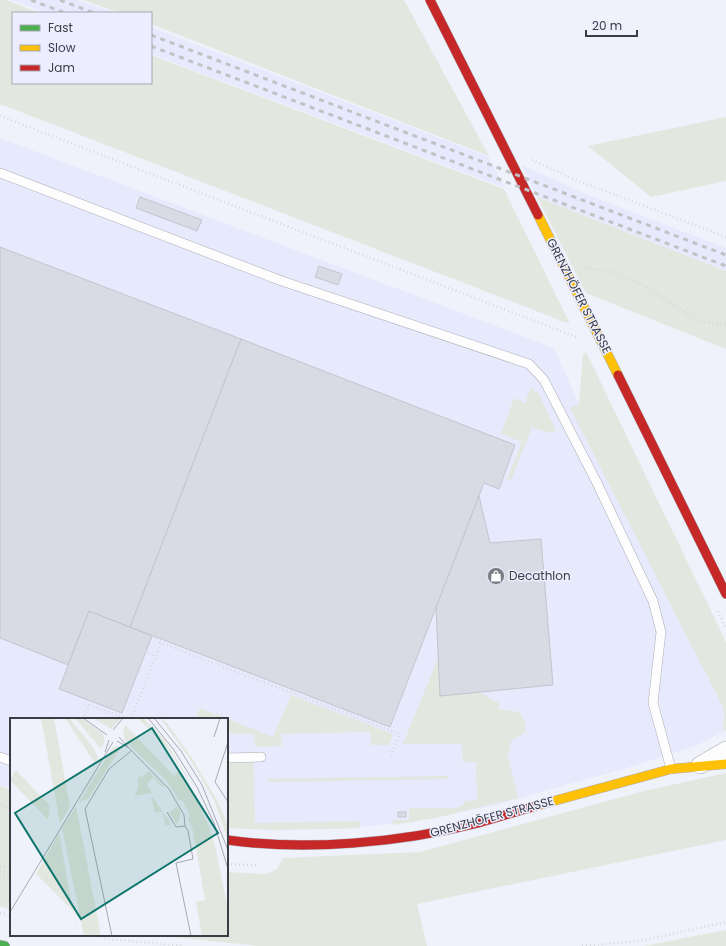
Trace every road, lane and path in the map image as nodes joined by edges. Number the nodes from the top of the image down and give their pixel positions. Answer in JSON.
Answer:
{"nodes":[{"id":1,"x":430,"y":0,"type":"edge"},
{"id":2,"x":0,"y":116,"type":"edge"},
{"id":3,"x":528,"y":157,"type":"dead end"},
{"id":4,"x":0,"y":173,"type":"edge"},
{"id":5,"x":726,"y":237,"type":"edge"},
{"id":6,"x":565,"y":268,"type":"junction"},
{"id":7,"x":726,"y":325,"type":"edge"},
{"id":8,"x":600,"y":338,"type":"junction"},
{"id":9,"x":726,"y":594,"type":"edge"},
{"id":10,"x":155,"y":637,"type":"dead end"},
{"id":11,"x":161,"y":643,"type":"junction"},
{"id":12,"x":145,"y":652,"type":"dead end"},
{"id":13,"x":156,"y":656,"type":"junction"},
{"id":14,"x":91,"y":701,"type":"dead end"},
{"id":15,"x":89,"y":705,"type":"junction"},
{"id":16,"x":84,"y":716,"type":"dead end"},
{"id":17,"x":127,"y":718,"type":"edge"},
{"id":18,"x":130,"y":718,"type":"edge"},
{"id":19,"x":726,"y":750,"type":"edge"},
{"id":20,"x":390,"y":756,"type":"dead end"},
{"id":21,"x":0,"y":757,"type":"edge"},
{"id":22,"x":261,"y":757,"type":"dead end"},
{"id":23,"x":228,"y":758,"type":"edge"},
{"id":24,"x":10,"y":761,"type":"edge"},
{"id":25,"x":726,"y":764,"type":"edge"},
{"id":26,"x":697,"y":766,"type":"junction"},
{"id":27,"x":671,"y":769,"type":"junction"},
{"id":28,"x":0,"y":804,"type":"edge"},
{"id":29,"x":10,"y":808,"type":"edge"},
{"id":30,"x":228,"y":840,"type":"edge"},
{"id":31,"x":0,"y":866,"type":"edge"},
{"id":32,"x":10,"y":868,"type":"edge"},
{"id":33,"x":0,"y":871,"type":"edge"},
{"id":34,"x":10,"y":874,"type":"edge"},
{"id":35,"x":0,"y":875,"type":"edge"},
{"id":36,"x":10,"y":878,"type":"edge"},
{"id":37,"x":0,"y":913,"type":"edge"},
{"id":38,"x":10,"y":916,"type":"edge"},
{"id":39,"x":726,"y":922,"type":"edge"},
{"id":40,"x":98,"y":936,"type":"edge"},
{"id":41,"x":0,"y":945,"type":"edge"},
{"id":42,"x":5,"y":946,"type":"edge"},
{"id":43,"x":184,"y":946,"type":"edge"},
{"id":44,"x":582,"y":946,"type":"edge"}],
"edges":[{"from":1,"to":6,"type":"main road","name":"GRENZHÖFER STRASSE"},
{"from":2,"to":8,"type":"path"},
{"from":3,"to":5,"type":"path"},
{"from":4,"to":27,"type":"lane"},
{"from":6,"to":7,"type":"path"},
{"from":6,"to":8,"type":"main road","name":"GRENZHÖFER STRASSE"},
{"from":8,"to":9,"type":"main road","name":"GRENZHÖFER STRASSE"},
{"from":10,"to":11,"type":"path"},
{"from":11,"to":13,"type":"path"},
{"from":11,"to":20,"type":"path"},
{"from":12,"to":13,"type":"path"},
{"from":13,"to":18,"type":"path"},
{"from":14,"to":15,"type":"path"},
{"from":15,"to":16,"type":"path"},
{"from":15,"to":17,"type":"path"},
{"from":19,"to":26,"type":"street","name":"GRENZHÖFER STRASSE"},
{"from":21,"to":24,"type":"lane"},
{"from":22,"to":23,"type":"lane"},
{"from":25,"to":26,"type":"main road"},
{"from":26,"to":27,"type":"main road","name":"GRENZHÖFER STRASSE"},
{"from":27,"to":30,"type":"main road","name":"GRENZHÖFER STRASSE"},
{"from":28,"to":29,"type":"path"},
{"from":31,"to":32,"type":"path"},
{"from":33,"to":34,"type":"path"},
{"from":35,"to":36,"type":"path"},
{"from":37,"to":38,"type":"path"},
{"from":39,"to":44,"type":"path"},
{"from":40,"to":43,"type":"path"},
{"from":41,"to":42,"type":"main road"}]}
